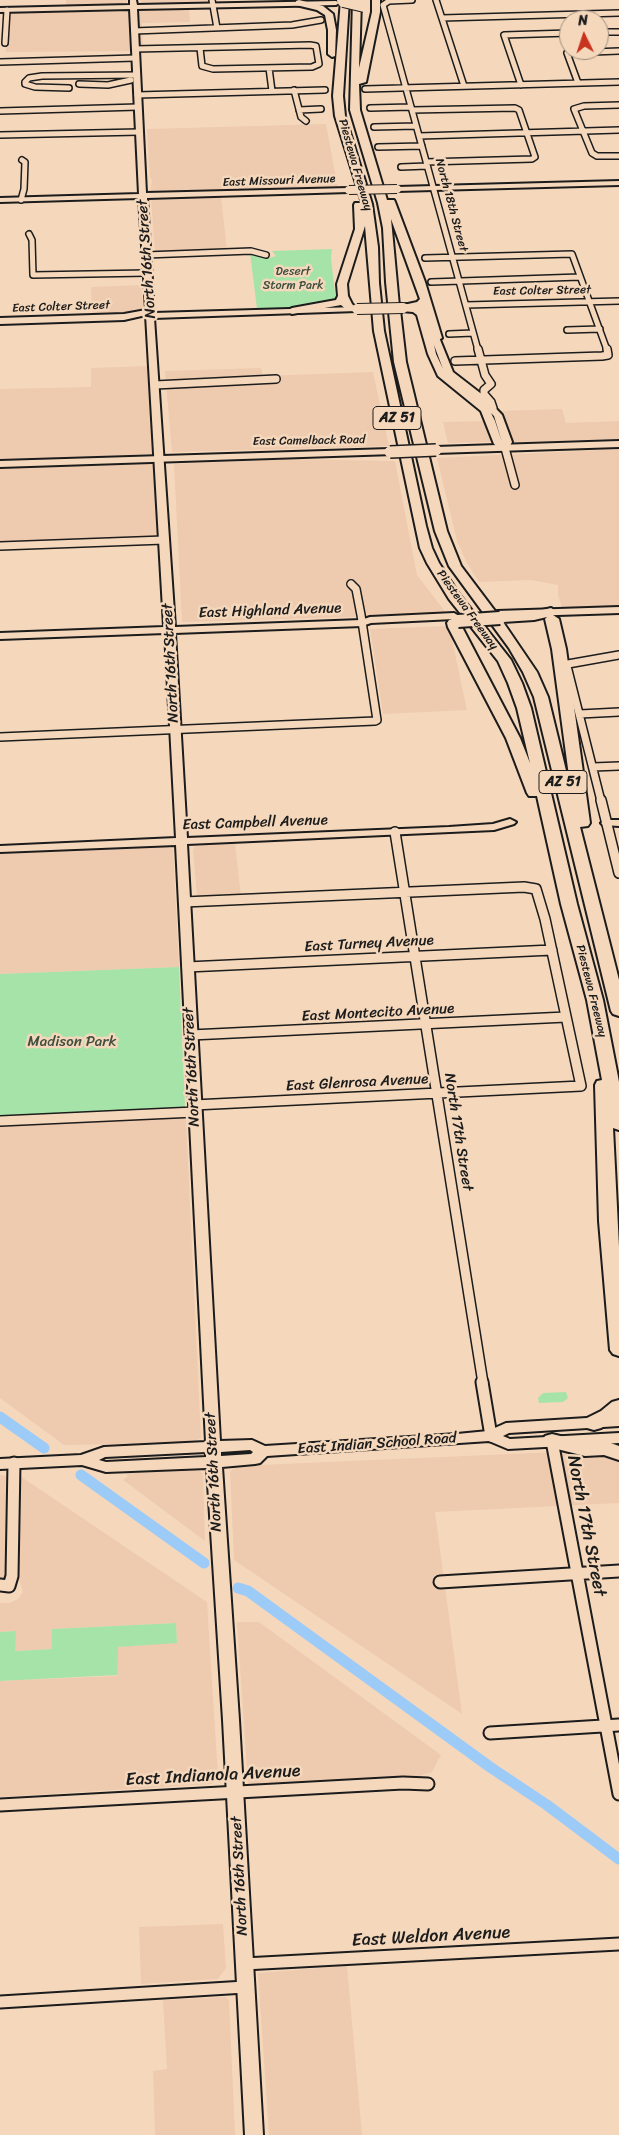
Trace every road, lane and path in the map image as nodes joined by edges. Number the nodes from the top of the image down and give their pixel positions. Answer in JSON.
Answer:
{"nodes":[{"id":1,"x":316,"y":0,"type":"edge"},
{"id":2,"x":412,"y":0,"type":"edge"},
{"id":3,"x":436,"y":0,"type":"edge"},
{"id":4,"x":351,"y":1,"type":"edge"},
{"id":5,"x":378,"y":1,"type":"edge"},
{"id":6,"x":213,"y":2,"type":"edge"},
{"id":7,"x":302,"y":2,"type":"junction"},
{"id":8,"x":133,"y":3,"type":"edge"},
{"id":9,"x":4,"y":9,"type":"edge"},
{"id":10,"x":619,"y":13,"type":"edge"},
{"id":11,"x":375,"y":15,"type":"junction"},
{"id":12,"x":325,"y":17,"type":"junction"},
{"id":13,"x":442,"y":18,"type":"junction"},
{"id":14,"x":217,"y":28,"type":"junction"},
{"id":15,"x":134,"y":31,"type":"junction"},
{"id":16,"x":559,"y":33,"type":"edge"},
{"id":17,"x":5,"y":43,"type":"dead end"},
{"id":18,"x":200,"y":48,"type":"junction"},
{"id":19,"x":135,"y":49,"type":"junction"},
{"id":20,"x":619,"y":51,"type":"edge"},
{"id":21,"x":136,"y":58,"type":"junction"},
{"id":22,"x":0,"y":62,"type":"edge"},
{"id":23,"x":269,"y":68,"type":"junction"},
{"id":24,"x":136,"y":77,"type":"junction"},
{"id":25,"x":619,"y":82,"type":"edge"},
{"id":26,"x":578,"y":83,"type":"junction"},
{"id":27,"x":79,"y":84,"type":"dead end"},
{"id":28,"x":521,"y":85,"type":"junction"},
{"id":29,"x":464,"y":86,"type":"junction"},
{"id":30,"x":69,"y":88,"type":"dead end"},
{"id":31,"x":406,"y":88,"type":"junction"},
{"id":32,"x":366,"y":89,"type":"dead end"},
{"id":33,"x":294,"y":90,"type":"junction"},
{"id":34,"x":325,"y":90,"type":"dead end"},
{"id":35,"x":272,"y":91,"type":"junction"},
{"id":36,"x":137,"y":95,"type":"junction"},
{"id":37,"x":619,"y":105,"type":"edge"},
{"id":38,"x":138,"y":107,"type":"junction"},
{"id":39,"x":370,"y":108,"type":"dead end"},
{"id":40,"x":321,"y":109,"type":"dead end"},
{"id":41,"x":411,"y":109,"type":"junction"},
{"id":42,"x":299,"y":110,"type":"junction"},
{"id":43,"x":0,"y":111,"type":"edge"},
{"id":44,"x":340,"y":116,"type":"junction"},
{"id":45,"x":356,"y":116,"type":"junction"},
{"id":46,"x":306,"y":121,"type":"dead end"},
{"id":47,"x":416,"y":126,"type":"junction"},
{"id":48,"x":374,"y":127,"type":"dead end"},
{"id":49,"x":619,"y":130,"type":"edge"},
{"id":50,"x":584,"y":131,"type":"junction"},
{"id":51,"x":139,"y":132,"type":"junction"},
{"id":52,"x":527,"y":132,"type":"junction"},
{"id":53,"x":0,"y":135,"type":"edge"},
{"id":54,"x":419,"y":136,"type":"junction"},
{"id":55,"x":422,"y":146,"type":"junction"},
{"id":56,"x":378,"y":147,"type":"dead end"},
{"id":57,"x":351,"y":149,"type":"junction"},
{"id":58,"x":619,"y":156,"type":"edge"},
{"id":59,"x":22,"y":160,"type":"dead end"},
{"id":60,"x":426,"y":164,"type":"junction"},
{"id":61,"x":401,"y":167,"type":"dead end"},
{"id":62,"x":376,"y":178,"type":"junction"},
{"id":63,"x":619,"y":183,"type":"edge"},
{"id":64,"x":433,"y":188,"type":"junction"},
{"id":65,"x":143,"y":197,"type":"junction"},
{"id":66,"x":0,"y":200,"type":"edge"},
{"id":67,"x":21,"y":200,"type":"junction"},
{"id":68,"x":29,"y":234,"type":"dead end"},
{"id":69,"x":146,"y":254,"type":"junction"},
{"id":70,"x":266,"y":255,"type":"dead end"},
{"id":71,"x":452,"y":257,"type":"junction"},
{"id":72,"x":425,"y":258,"type":"dead end"},
{"id":73,"x":148,"y":273,"type":"junction"},
{"id":74,"x":580,"y":277,"type":"junction"},
{"id":75,"x":459,"y":281,"type":"junction"},
{"id":76,"x":431,"y":282,"type":"dead end"},
{"id":77,"x":343,"y":296,"type":"junction"},
{"id":78,"x":425,"y":300,"type":"junction"},
{"id":79,"x":619,"y":301,"type":"edge"},
{"id":80,"x":590,"y":302,"type":"junction"},
{"id":81,"x":466,"y":305,"type":"junction"},
{"id":82,"x":407,"y":307,"type":"junction"},
{"id":83,"x":354,"y":309,"type":"junction"},
{"id":84,"x":292,"y":311,"type":"junction"},
{"id":85,"x":151,"y":315,"type":"junction"},
{"id":86,"x":0,"y":321,"type":"edge"},
{"id":87,"x":600,"y":329,"type":"junction"},
{"id":88,"x":567,"y":330,"type":"dead end"},
{"id":89,"x":473,"y":333,"type":"junction"},
{"id":90,"x":449,"y":334,"type":"dead end"},
{"id":91,"x":436,"y":338,"type":"junction"},
{"id":92,"x":481,"y":360,"type":"junction"},
{"id":93,"x":455,"y":361,"type":"dead end"},
{"id":94,"x":276,"y":379,"type":"dead end"},
{"id":95,"x":478,"y":380,"type":"dead end"},
{"id":96,"x":488,"y":380,"type":"junction"},
{"id":97,"x":155,"y":385,"type":"junction"},
{"id":98,"x":493,"y":408,"type":"junction"},
{"id":99,"x":619,"y":444,"type":"edge"},
{"id":100,"x":505,"y":448,"type":"junction"},
{"id":101,"x":390,"y":452,"type":"joint"},
{"id":102,"x":160,"y":458,"type":"junction"},
{"id":103,"x":0,"y":464,"type":"edge"},
{"id":104,"x":515,"y":485,"type":"dead end"},
{"id":105,"x":164,"y":540,"type":"junction"},
{"id":106,"x":0,"y":546,"type":"edge"},
{"id":107,"x":350,"y":584,"type":"dead end"},
{"id":108,"x":619,"y":610,"type":"edge"},
{"id":109,"x":619,"y":615,"type":"edge"},
{"id":110,"x":552,"y":616,"type":"junction"},
{"id":111,"x":456,"y":621,"type":"junction"},
{"id":112,"x":362,"y":623,"type":"junction"},
{"id":113,"x":169,"y":629,"type":"junction"},
{"id":114,"x":0,"y":636,"type":"edge"},
{"id":115,"x":619,"y":655,"type":"edge"},
{"id":116,"x":619,"y":712,"type":"edge"},
{"id":117,"x":580,"y":714,"type":"junction"},
{"id":118,"x":175,"y":730,"type":"junction"},
{"id":119,"x":0,"y":736,"type":"edge"},
{"id":120,"x":593,"y":766,"type":"junction"},
{"id":121,"x":619,"y":766,"type":"edge"},
{"id":122,"x":510,"y":822,"type":"dead end"},
{"id":123,"x":613,"y":823,"type":"edge"},
{"id":124,"x":395,"y":832,"type":"junction"},
{"id":125,"x":181,"y":841,"type":"junction"},
{"id":126,"x":0,"y":849,"type":"edge"},
{"id":127,"x":619,"y":873,"type":"edge"},
{"id":128,"x":405,"y":892,"type":"junction"},
{"id":129,"x":184,"y":902,"type":"junction"},
{"id":130,"x":569,"y":904,"type":"junction"},
{"id":131,"x":594,"y":904,"type":"junction"},
{"id":132,"x":552,"y":950,"type":"junction"},
{"id":133,"x":415,"y":956,"type":"junction"},
{"id":134,"x":583,"y":962,"type":"junction"},
{"id":135,"x":608,"y":962,"type":"junction"},
{"id":136,"x":187,"y":967,"type":"junction"},
{"id":137,"x":619,"y":986,"type":"edge"},
{"id":138,"x":619,"y":1011,"type":"edge"},
{"id":139,"x":566,"y":1017,"type":"junction"},
{"id":140,"x":426,"y":1024,"type":"junction"},
{"id":141,"x":191,"y":1035,"type":"junction"},
{"id":142,"x":436,"y":1093,"type":"junction"},
{"id":143,"x":194,"y":1109,"type":"junction"},
{"id":144,"x":0,"y":1121,"type":"edge"},
{"id":145,"x":619,"y":1126,"type":"edge"},
{"id":146,"x":619,"y":1350,"type":"edge"},
{"id":147,"x":619,"y":1407,"type":"edge"},
{"id":148,"x":619,"y":1421,"type":"edge"},
{"id":149,"x":594,"y":1423,"type":"junction"},
{"id":150,"x":491,"y":1436,"type":"junction"},
{"id":151,"x":619,"y":1438,"type":"edge"},
{"id":152,"x":552,"y":1442,"type":"junction"},
{"id":153,"x":619,"y":1453,"type":"edge"},
{"id":154,"x":213,"y":1454,"type":"junction"},
{"id":155,"x":7,"y":1463,"type":"edge"},
{"id":156,"x":619,"y":1571,"type":"edge"},
{"id":157,"x":578,"y":1574,"type":"junction"},
{"id":158,"x":440,"y":1582,"type":"dead end"},
{"id":159,"x":4,"y":1586,"type":"edge"},
{"id":160,"x":619,"y":1725,"type":"edge"},
{"id":161,"x":606,"y":1726,"type":"junction"},
{"id":162,"x":490,"y":1733,"type":"dead end"},
{"id":163,"x":428,"y":1784,"type":"dead end"},
{"id":164,"x":235,"y":1792,"type":"junction"},
{"id":165,"x":619,"y":1794,"type":"edge"},
{"id":166,"x":0,"y":1805,"type":"edge"},
{"id":167,"x":619,"y":1944,"type":"edge"},
{"id":168,"x":244,"y":1964,"type":"junction"},
{"id":169,"x":245,"y":1987,"type":"junction"},
{"id":170,"x":0,"y":2002,"type":"edge"},
{"id":171,"x":254,"y":2135,"type":"edge"}],
"edges":[{"from":1,"to":7,"type":"highway"},
{"from":2,"to":5,"type":"street"},
{"from":3,"to":13,"type":"street"},
{"from":4,"to":5,"type":"main road","bridge":true},
{"from":4,"to":7,"type":"main road"},
{"from":4,"to":11,"type":"highway"},
{"from":4,"to":12,"type":"highway"},
{"from":4,"to":44,"type":"highway","name":"Piestewa Freeway","number":"AZ 51"},
{"from":4,"to":45,"type":"highway","name":"Piestewa Freeway","number":"AZ 51"},
{"from":5,"to":11,"type":"highway"},
{"from":5,"to":31,"type":"street","name":"North 18th Street"},
{"from":6,"to":7,"type":"main road"},
{"from":6,"to":8,"type":"main road"},
{"from":6,"to":14,"type":"street"},
{"from":7,"to":12,"type":"highway"},
{"from":8,"to":9,"type":"main road"},
{"from":8,"to":15,"type":"main road","name":"North 16th Street"},
{"from":9,"to":17,"type":"street"},
{"from":10,"to":13,"type":"street"},
{"from":11,"to":45,"type":"highway"},
{"from":12,"to":14,"type":"street"},
{"from":12,"to":44,"type":"highway"},
{"from":13,"to":29,"type":"street"},
{"from":14,"to":15,"type":"street"},
{"from":15,"to":19,"type":"main road","name":"North 16th Street"},
{"from":16,"to":28,"type":"street"},
{"from":18,"to":19,"type":"street"},
{"from":18,"to":23,"type":"street"},
{"from":18,"to":23,"type":"street"},
{"from":19,"to":21,"type":"main road","name":"North 16th Street"},
{"from":20,"to":26,"type":"street"},
{"from":21,"to":22,"type":"street"},
{"from":21,"to":24,"type":"main road","name":"North 16th Street"},
{"from":23,"to":35,"type":"street"},
{"from":24,"to":27,"type":"street"},
{"from":24,"to":30,"type":"street"},
{"from":24,"to":36,"type":"main road","name":"North 16th Street"},
{"from":25,"to":26,"type":"street"},
{"from":26,"to":28,"type":"street"},
{"from":28,"to":29,"type":"street"},
{"from":29,"to":31,"type":"street"},
{"from":31,"to":32,"type":"street"},
{"from":31,"to":41,"type":"street","name":"North 18th Street"},
{"from":33,"to":34,"type":"street"},
{"from":33,"to":35,"type":"street"},
{"from":33,"to":42,"type":"street"},
{"from":35,"to":36,"type":"street"},
{"from":36,"to":38,"type":"main road","name":"North 16th Street"},
{"from":37,"to":50,"type":"street"},
{"from":38,"to":43,"type":"street"},
{"from":38,"to":51,"type":"main road","name":"North 16th Street"},
{"from":39,"to":41,"type":"street"},
{"from":40,"to":42,"type":"street"},
{"from":41,"to":47,"type":"street","name":"North 18th Street"},
{"from":41,"to":52,"type":"street"},
{"from":42,"to":46,"type":"street"},
{"from":44,"to":57,"type":"highway","name":"Piestewa Freeway","number":"AZ 51"},
{"from":45,"to":62,"type":"highway","name":"Piestewa Freeway","number":"AZ 51"},
{"from":47,"to":48,"type":"street"},
{"from":47,"to":54,"type":"street","name":"North 18th Street"},
{"from":49,"to":50,"type":"street"},
{"from":50,"to":52,"type":"street"},
{"from":50,"to":58,"type":"street"},
{"from":51,"to":53,"type":"street"},
{"from":51,"to":65,"type":"main road","name":"North 16th Street"},
{"from":52,"to":54,"type":"street"},
{"from":52,"to":60,"type":"street"},
{"from":54,"to":55,"type":"street","name":"North 18th Street"},
{"from":55,"to":56,"type":"street"},
{"from":55,"to":60,"type":"street","name":"North 18th Street"},
{"from":57,"to":77,"type":"highway"},
{"from":57,"to":130,"type":"highway","name":"Piestewa Freeway","number":"AZ 51"},
{"from":59,"to":67,"type":"street"},
{"from":60,"to":61,"type":"street"},
{"from":60,"to":64,"type":"street","name":"North 18th Street"},
{"from":62,"to":78,"type":"highway"},
{"from":62,"to":131,"type":"highway","name":"Piestewa Freeway","number":"AZ 51"},
{"from":63,"to":64,"type":"main road","name":"East Missouri Avenue"},
{"from":64,"to":65,"type":"main road","name":"East Missouri Avenue","bridge":true},
{"from":64,"to":71,"type":"street","name":"North 18th Street"},
{"from":65,"to":67,"type":"main road","name":"East Missouri Avenue"},
{"from":65,"to":69,"type":"main road","name":"North 16th Street"},
{"from":66,"to":67,"type":"main road","name":"East Missouri Avenue"},
{"from":68,"to":73,"type":"street"},
{"from":69,"to":70,"type":"street"},
{"from":69,"to":73,"type":"main road","name":"North 16th Street"},
{"from":71,"to":72,"type":"street"},
{"from":71,"to":74,"type":"street"},
{"from":71,"to":75,"type":"street","name":"North 18th Street"},
{"from":73,"to":85,"type":"main road","name":"North 16th Street"},
{"from":74,"to":75,"type":"street"},
{"from":74,"to":80,"type":"street"},
{"from":75,"to":76,"type":"street"},
{"from":75,"to":81,"type":"street","name":"North 18th Street"},
{"from":77,"to":83,"type":"highway"},
{"from":77,"to":84,"type":"highway"},
{"from":78,"to":82,"type":"highway"},
{"from":78,"to":91,"type":"highway"},
{"from":79,"to":80,"type":"street","name":"East Colter Street"},
{"from":80,"to":81,"type":"street","name":"East Colter Street"},
{"from":80,"to":87,"type":"street"},
{"from":81,"to":89,"type":"street","name":"North 18th Street"},
{"from":82,"to":83,"type":"highway","bridge":true},
{"from":82,"to":91,"type":"main road","name":"North 18th Street"},
{"from":82,"to":100,"type":"main road","name":"North 18th Street"},
{"from":83,"to":84,"type":"main road","name":"East Colter Street"},
{"from":84,"to":85,"type":"main road","name":"East Colter Street"},
{"from":85,"to":86,"type":"main road","name":"East Colter Street"},
{"from":85,"to":97,"type":"main road","name":"North 16th Street"},
{"from":87,"to":88,"type":"street"},
{"from":87,"to":92,"type":"street"},
{"from":89,"to":90,"type":"street"},
{"from":89,"to":92,"type":"street","name":"North 18th Street"},
{"from":91,"to":98,"type":"main road","name":"North 18th Street"},
{"from":92,"to":93,"type":"street"},
{"from":92,"to":96,"type":"street","name":"North 18th Street"},
{"from":94,"to":97,"type":"street"},
{"from":95,"to":96,"type":"street"},
{"from":96,"to":98,"type":"street","name":"North 18th Street"},
{"from":97,"to":102,"type":"main road","name":"North 16th Street"},
{"from":98,"to":100,"type":"main road","name":"North 18th Street"},
{"from":99,"to":100,"type":"main road","name":"East Camelback Road"},
{"from":100,"to":101,"type":"main road","name":"East Camelback Road","bridge":true},
{"from":100,"to":104,"type":"street","name":"North 18th Street"},
{"from":101,"to":102,"type":"main road","name":"East Camelback Road"},
{"from":102,"to":103,"type":"main road","name":"East Camelback Road"},
{"from":102,"to":105,"type":"main road","name":"North 16th Street"},
{"from":105,"to":106,"type":"street"},
{"from":105,"to":113,"type":"main road","name":"North 16th Street"},
{"from":107,"to":112,"type":"street"},
{"from":108,"to":110,"type":"main road"},
{"from":109,"to":110,"type":"main road"},
{"from":110,"to":111,"type":"highway","bridge":true},
{"from":110,"to":131,"type":"highway"},
{"from":111,"to":112,"type":"main road","name":"East Highland Avenue"},
{"from":111,"to":130,"type":"highway"},
{"from":112,"to":113,"type":"main road","name":"East Highland Avenue"},
{"from":112,"to":118,"type":"street"},
{"from":113,"to":114,"type":"main road","name":"East Highland Avenue"},
{"from":113,"to":118,"type":"main road","name":"North 16th Street"},
{"from":115,"to":117,"type":"street"},
{"from":116,"to":117,"type":"street"},
{"from":117,"to":120,"type":"street"},
{"from":118,"to":119,"type":"street"},
{"from":118,"to":125,"type":"main road","name":"North 16th Street"},
{"from":120,"to":121,"type":"street"},
{"from":120,"to":123,"type":"street"},
{"from":122,"to":124,"type":"main road","name":"East Campbell Avenue"},
{"from":123,"to":127,"type":"street"},
{"from":124,"to":125,"type":"main road","name":"East Campbell Avenue"},
{"from":124,"to":128,"type":"street","name":"North 17th Street"},
{"from":125,"to":126,"type":"main road","name":"East Campbell Avenue"},
{"from":125,"to":129,"type":"main road","name":"North 16th Street"},
{"from":128,"to":129,"type":"street"},
{"from":128,"to":132,"type":"street"},
{"from":128,"to":133,"type":"street","name":"North 17th Street"},
{"from":129,"to":136,"type":"main road","name":"North 16th Street"},
{"from":130,"to":134,"type":"highway","name":"Piestewa Freeway","number":"AZ 51"},
{"from":131,"to":135,"type":"highway","name":"Piestewa Freeway","number":"AZ 51"},
{"from":132,"to":133,"type":"street","name":"East Turney Avenue"},
{"from":132,"to":139,"type":"street"},
{"from":133,"to":136,"type":"street","name":"East Turney Avenue"},
{"from":133,"to":140,"type":"street","name":"North 17th Street"},
{"from":134,"to":145,"type":"highway","name":"Piestewa Freeway","number":"AZ 51"},
{"from":134,"to":146,"type":"highway"},
{"from":135,"to":137,"type":"highway"},
{"from":135,"to":138,"type":"highway","name":"Piestewa Freeway","number":"AZ 51"},
{"from":136,"to":141,"type":"main road","name":"North 16th Street"},
{"from":139,"to":140,"type":"street","name":"East Montecito Avenue"},
{"from":139,"to":142,"type":"street","name":"East Glenrosa Avenue"},
{"from":140,"to":141,"type":"street","name":"East Montecito Avenue"},
{"from":140,"to":142,"type":"street","name":"North 17th Street"},
{"from":141,"to":143,"type":"main road","name":"North 16th Street"},
{"from":142,"to":143,"type":"street","name":"East Glenrosa Avenue"},
{"from":142,"to":150,"type":"street","name":"North 17th Street"},
{"from":143,"to":144,"type":"street","name":"East Glenrosa Avenue"},
{"from":143,"to":154,"type":"main road","name":"North 16th Street"},
{"from":147,"to":149,"type":"highway"},
{"from":148,"to":149,"type":"main road","name":"East Indian School Road"},
{"from":149,"to":150,"type":"main road","name":"East Indian School Road"},
{"from":150,"to":152,"type":"main road","name":"East Indian School Road"},
{"from":150,"to":154,"type":"main road","name":"East Indian School Road"},
{"from":151,"to":152,"type":"main road","name":"East Indian School Road"},
{"from":152,"to":153,"type":"highway"},
{"from":152,"to":157,"type":"street","name":"North 17th Street"},
{"from":154,"to":155,"type":"main road","name":"East Indian School Road"},
{"from":154,"to":164,"type":"main road","name":"North 16th Street"},
{"from":155,"to":159,"type":"street"},
{"from":156,"to":157,"type":"street"},
{"from":157,"to":158,"type":"street"},
{"from":157,"to":161,"type":"street","name":"North 17th Street"},
{"from":160,"to":161,"type":"street"},
{"from":161,"to":162,"type":"street"},
{"from":161,"to":165,"type":"street","name":"North 17th Street"},
{"from":163,"to":164,"type":"street","name":"East Indianola Avenue"},
{"from":164,"to":166,"type":"street","name":"East Indianola Avenue"},
{"from":164,"to":168,"type":"main road","name":"North 16th Street"},
{"from":167,"to":168,"type":"street","name":"East Weldon Avenue"},
{"from":168,"to":169,"type":"main road","name":"North 16th Street"},
{"from":169,"to":170,"type":"street"},
{"from":169,"to":171,"type":"main road","name":"North 16th Street"}]}
